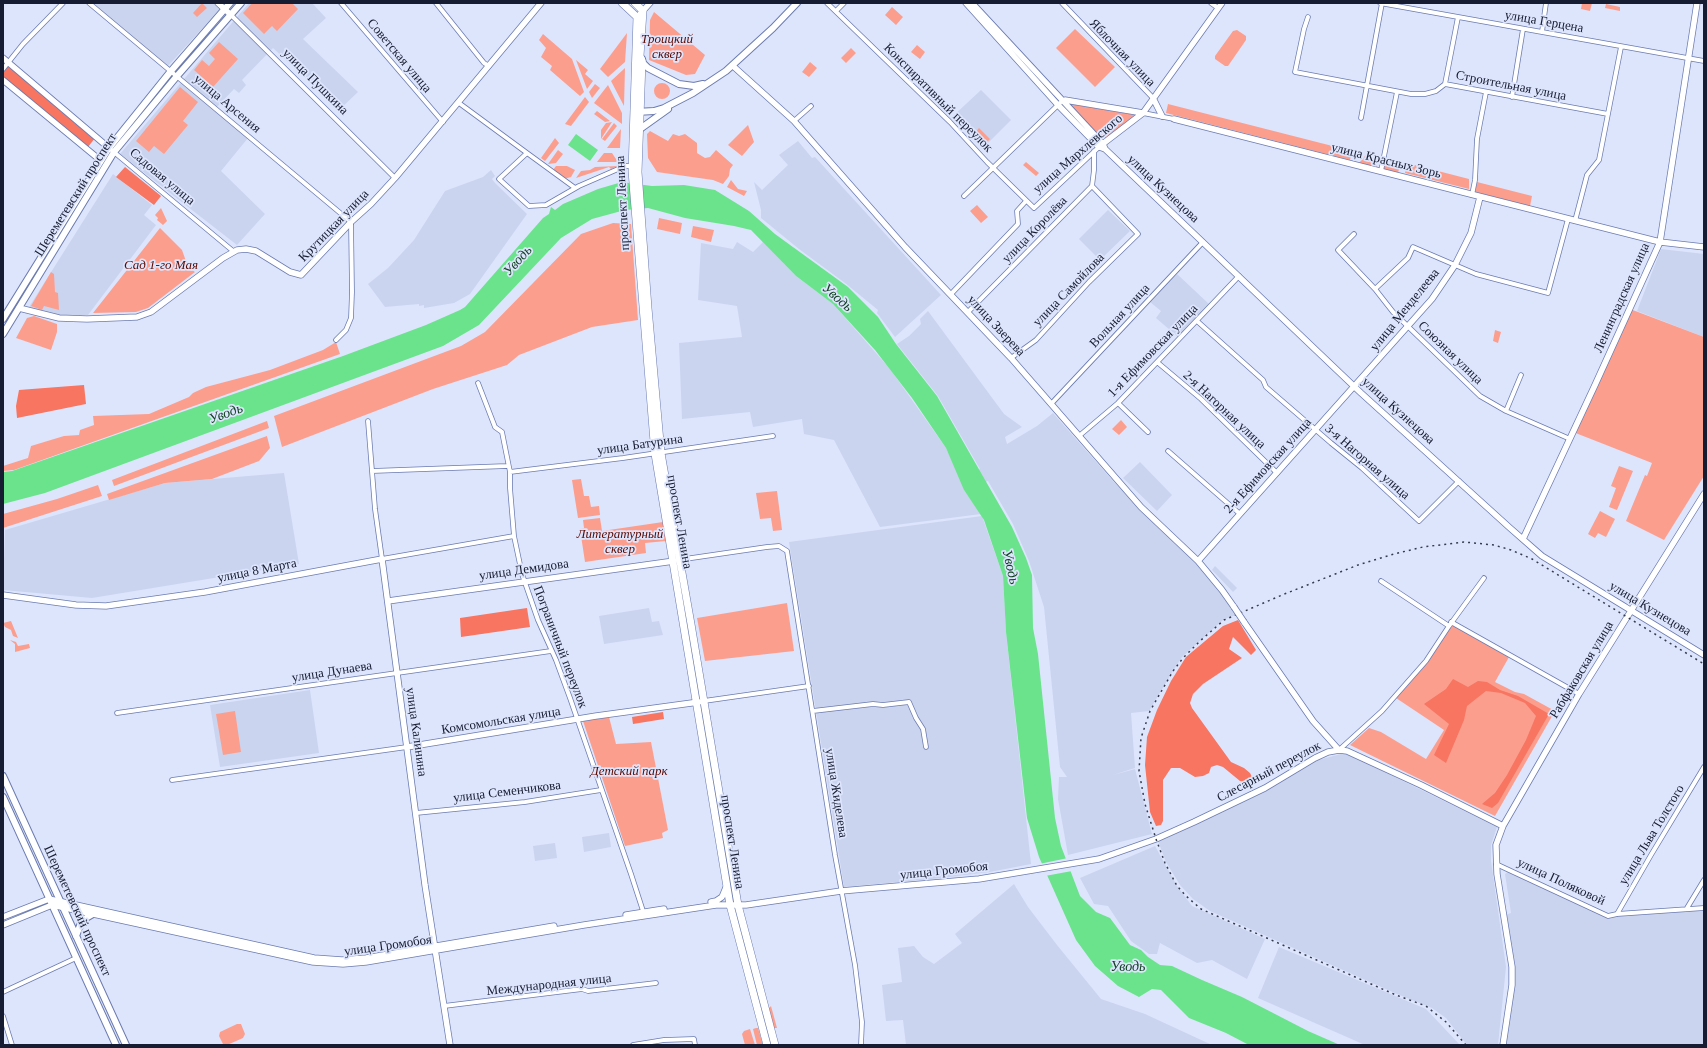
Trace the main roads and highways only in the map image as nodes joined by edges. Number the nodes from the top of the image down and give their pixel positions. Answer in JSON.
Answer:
{"nodes":[{"id":1,"x":218,"y":3,"type":"edge"},
{"id":2,"x":230,"y":3,"type":"edge"},
{"id":3,"x":241,"y":3,"type":"edge"},
{"id":4,"x":541,"y":3,"type":"edge"},
{"id":5,"x":622,"y":3,"type":"edge"},
{"id":6,"x":635,"y":3,"type":"edge"},
{"id":7,"x":650,"y":3,"type":"edge"},
{"id":8,"x":797,"y":3,"type":"edge"},
{"id":9,"x":966,"y":3,"type":"edge"},
{"id":10,"x":972,"y":3,"type":"edge"},
{"id":11,"x":1222,"y":3,"type":"edge"},
{"id":12,"x":1697,"y":3,"type":"edge"},
{"id":13,"x":225,"y":9,"type":"junction"},
{"id":14,"x":643,"y":11,"type":"junction"},
{"id":15,"x":231,"y":15,"type":"junction"},
{"id":16,"x":638,"y":17,"type":"junction"},
{"id":17,"x":640,"y":56,"type":"junction"},
{"id":18,"x":3,"y":58,"type":"edge"},
{"id":19,"x":733,"y":66,"type":"junction"},
{"id":20,"x":714,"y":79,"type":"junction"},
{"id":21,"x":3,"y":80,"type":"edge"},
{"id":22,"x":1153,"y":98,"type":"junction"},
{"id":23,"x":678,"y":100,"type":"junction"},
{"id":24,"x":1060,"y":103,"type":"junction"},
{"id":25,"x":636,"y":112,"type":"junction"},
{"id":26,"x":1143,"y":113,"type":"junction"},
{"id":27,"x":1162,"y":116,"type":"road end"},
{"id":28,"x":1174,"y":119,"type":"road end"},
{"id":29,"x":640,"y":129,"type":"junction"},
{"id":30,"x":1102,"y":146,"type":"junction"},
{"id":31,"x":109,"y":148,"type":"junction"},
{"id":32,"x":100,"y":160,"type":"junction"},
{"id":33,"x":634,"y":170,"type":"junction"},
{"id":34,"x":1480,"y":197,"type":"junction"},
{"id":35,"x":1660,"y":242,"type":"junction"},
{"id":36,"x":1704,"y":247,"type":"edge"},
{"id":37,"x":12,"y":304,"type":"junction"},
{"id":38,"x":19,"y":308,"type":"junction"},
{"id":39,"x":3,"y":319,"type":"edge"},
{"id":40,"x":3,"y":334,"type":"edge"},
{"id":41,"x":1355,"y":386,"type":"junction"},
{"id":42,"x":1704,"y":495,"type":"edge"},
{"id":43,"x":1523,"y":539,"type":"junction"},
{"id":44,"x":382,"y":559,"type":"joint"},
{"id":45,"x":677,"y":560,"type":"junction"},
{"id":46,"x":1198,"y":561,"type":"junction"},
{"id":47,"x":3,"y":595,"type":"edge"},
{"id":48,"x":388,"y":601,"type":"junction"},
{"id":49,"x":1630,"y":611,"type":"junction"},
{"id":50,"x":1704,"y":655,"type":"edge"},
{"id":51,"x":700,"y":702,"type":"junction"},
{"id":52,"x":407,"y":747,"type":"junction"},
{"id":53,"x":1339,"y":750,"type":"junction"},
{"id":54,"x":3,"y":776,"type":"edge"},
{"id":55,"x":3,"y":797,"type":"edge"},
{"id":56,"x":16,"y":806,"type":"junction"},
{"id":57,"x":9,"y":810,"type":"junction"},
{"id":58,"x":1503,"y":826,"type":"junction"},
{"id":59,"x":1156,"y":839,"type":"joint"},
{"id":60,"x":727,"y":885,"type":"junction"},
{"id":61,"x":716,"y":901,"type":"junction"},
{"id":62,"x":50,"y":902,"type":"junction"},
{"id":63,"x":60,"y":902,"type":"junction"},
{"id":64,"x":730,"y":905,"type":"junction"},
{"id":65,"x":738,"y":905,"type":"junction"},
{"id":66,"x":63,"y":908,"type":"junction"},
{"id":67,"x":93,"y":914,"type":"junction"},
{"id":68,"x":644,"y":914,"type":"junction"},
{"id":69,"x":3,"y":918,"type":"edge"},
{"id":70,"x":3,"y":925,"type":"edge"},
{"id":71,"x":76,"y":936,"type":"junction"},
{"id":72,"x":435,"y":948,"type":"junction"},
{"id":73,"x":117,"y":1024,"type":"junction"},
{"id":74,"x":108,"y":1028,"type":"junction"},
{"id":75,"x":116,"y":1045,"type":"edge"},
{"id":76,"x":126,"y":1045,"type":"edge"},
{"id":77,"x":450,"y":1045,"type":"edge"},
{"id":78,"x":767,"y":1045,"type":"edge"},
{"id":79,"x":775,"y":1045,"type":"edge"},
{"id":80,"x":1503,"y":1045,"type":"edge"}],
"edges":[{"from":1,"to":13,"type":"main road","name":"улица Пушкина"},
{"from":2,"to":13,"type":"main road","name":"Шереметевский проспект"},
{"from":3,"to":15,"type":"main road","name":"Шереметевский проспект"},
{"from":4,"to":38,"type":"main road","name":"Крутицкая улица"},
{"from":5,"to":16,"type":"highway"},
{"from":6,"to":14,"type":"highway"},
{"from":7,"to":14,"type":"main road"},
{"from":8,"to":19,"type":"main road"},
{"from":9,"to":24,"type":"main road","name":"улица Кузнецова"},
{"from":10,"to":24,"type":"main road","name":"улица Кузнецова"},
{"from":11,"to":22,"type":"main road","name":"улица Мархлевского"},
{"from":12,"to":35,"type":"main road","name":"Ленинградская улица"},
{"from":13,"to":15,"type":"main road","name":"улица Пушкина"},
{"from":13,"to":31,"type":"main road","name":"Шереметевский проспект"},
{"from":14,"to":16,"type":"main road"},
{"from":14,"to":17,"type":"highway","name":"проспект Ленина"},
{"from":15,"to":38,"type":"main road","name":"Шереметевский проспект"},
{"from":16,"to":25,"type":"highway","name":"проспект Ленина"},
{"from":17,"to":20,"type":"main road"},
{"from":17,"to":25,"type":"highway","name":"проспект Ленина"},
{"from":18,"to":31,"type":"main road","name":"Садовая улица"},
{"from":19,"to":20,"type":"main road"},
{"from":19,"to":46,"type":"main road","name":"улица Зверева"},
{"from":20,"to":23,"type":"main road"},
{"from":21,"to":32,"type":"main road"},
{"from":22,"to":26,"type":"main road","name":"улица Мархлевского"},
{"from":22,"to":27,"type":"main road"},
{"from":23,"to":25,"type":"main road"},
{"from":23,"to":29,"type":"main road"},
{"from":24,"to":26,"type":"main road","name":"улица Красных Зорь"},
{"from":24,"to":30,"type":"main road","name":"улица Кузнецова"},
{"from":25,"to":29,"type":"highway","name":"проспект Ленина"},
{"from":25,"to":33,"type":"highway","name":"проспект Ленина"},
{"from":26,"to":30,"type":"main road","name":"улица Мархлевского"},
{"from":28,"to":34,"type":"main road","name":"улица Красных Зорь"},
{"from":29,"to":33,"type":"highway","name":"проспект Ленина"},
{"from":30,"to":41,"type":"main road","name":"улица Кузнецова"},
{"from":31,"to":32,"type":"main road","name":"Шереметевский проспект"},
{"from":32,"to":37,"type":"main road","name":"Шереметевский проспект"},
{"from":33,"to":45,"type":"highway","name":"проспект Ленина"},
{"from":34,"to":35,"type":"main road","name":"улица Красных Зорь"},
{"from":34,"to":41,"type":"main road","name":"улица Менделеева"},
{"from":35,"to":36,"type":"main road","name":"улица Красных Зорь"},
{"from":35,"to":43,"type":"main road","name":"Ленинградская улица"},
{"from":37,"to":38,"type":"main road"},
{"from":37,"to":39,"type":"main road","name":"Шереметевский проспект"},
{"from":38,"to":40,"type":"main road","name":"Шереметевский проспект"},
{"from":41,"to":43,"type":"main road","name":"улица Кузнецова"},
{"from":41,"to":46,"type":"main road","name":"2-я Ефимовская улица"},
{"from":42,"to":49,"type":"main road","name":"Рабфаковская улица"},
{"from":43,"to":49,"type":"main road","name":"улица Кузнецова"},
{"from":44,"to":47,"type":"main road","name":"улица 8 Марта"},
{"from":44,"to":48,"type":"main road","name":"улица Калинина"},
{"from":45,"to":48,"type":"main road","name":"улица Демидова"},
{"from":45,"to":51,"type":"highway","name":"проспект Ленина"},
{"from":46,"to":53,"type":"main road","name":"улица Зверева","bridge":true},
{"from":48,"to":52,"type":"main road","name":"улица Калинина"},
{"from":49,"to":50,"type":"main road","name":"улица Кузнецова"},
{"from":49,"to":58,"type":"main road","name":"Рабфаковская улица"},
{"from":51,"to":52,"type":"main road","name":"Комсомольская улица"},
{"from":51,"to":60,"type":"highway","name":"проспект Ленина"},
{"from":51,"to":65,"type":"highway","name":"проспект Ленина"},
{"from":52,"to":72,"type":"main road","name":"улица Калинина"},
{"from":53,"to":58,"type":"main road"},
{"from":53,"to":59,"type":"main road","name":"Слесарный переулок"},
{"from":54,"to":56,"type":"main road","name":"Шереметевский проспект"},
{"from":55,"to":57,"type":"main road","name":"Шереметевский проспект"},
{"from":56,"to":57,"type":"main road"},
{"from":56,"to":63,"type":"main road","name":"Шереметевский проспект"},
{"from":57,"to":62,"type":"main road","name":"Шереметевский проспект"},
{"from":58,"to":80,"type":"main road","name":"Рабфаковская улица"},
{"from":59,"to":65,"type":"main road","name":"улица Громобоя"},
{"from":60,"to":61,"type":"main road"},
{"from":60,"to":64,"type":"highway","name":"проспект Ленина"},
{"from":61,"to":64,"type":"main road","name":"улица Громобоя"},
{"from":61,"to":68,"type":"main road","name":"улица Громобоя"},
{"from":62,"to":63,"type":"main road","name":"улица Громобоя"},
{"from":62,"to":66,"type":"main road","name":"улица Громобоя"},
{"from":62,"to":69,"type":"main road"},
{"from":62,"to":70,"type":"main road"},
{"from":62,"to":74,"type":"main road","name":"Шереметевский проспект"},
{"from":63,"to":66,"type":"main road","name":"Шереметевский проспект"},
{"from":63,"to":72,"type":"main road","name":"улица Громобоя"},
{"from":64,"to":65,"type":"main road","name":"улица Громобоя"},
{"from":64,"to":68,"type":"main road","name":"улица Громобоя"},
{"from":64,"to":78,"type":"highway","name":"проспект Ленина"},
{"from":65,"to":79,"type":"highway","name":"проспект Ленина"},
{"from":66,"to":67,"type":"main road","name":"улица Громобоя"},
{"from":66,"to":71,"type":"main road","name":"Шереметевский проспект"},
{"from":67,"to":71,"type":"main road"},
{"from":67,"to":72,"type":"main road","name":"улица Громобоя"},
{"from":68,"to":72,"type":"main road","name":"улица Громобоя"},
{"from":71,"to":73,"type":"main road","name":"Шереметевский проспект"},
{"from":72,"to":77,"type":"main road","name":"улица Калинина"},
{"from":73,"to":74,"type":"main road"},
{"from":73,"to":76,"type":"main road","name":"Шереметевский проспект"},
{"from":74,"to":75,"type":"main road","name":"Шереметевский проспект"}]}
